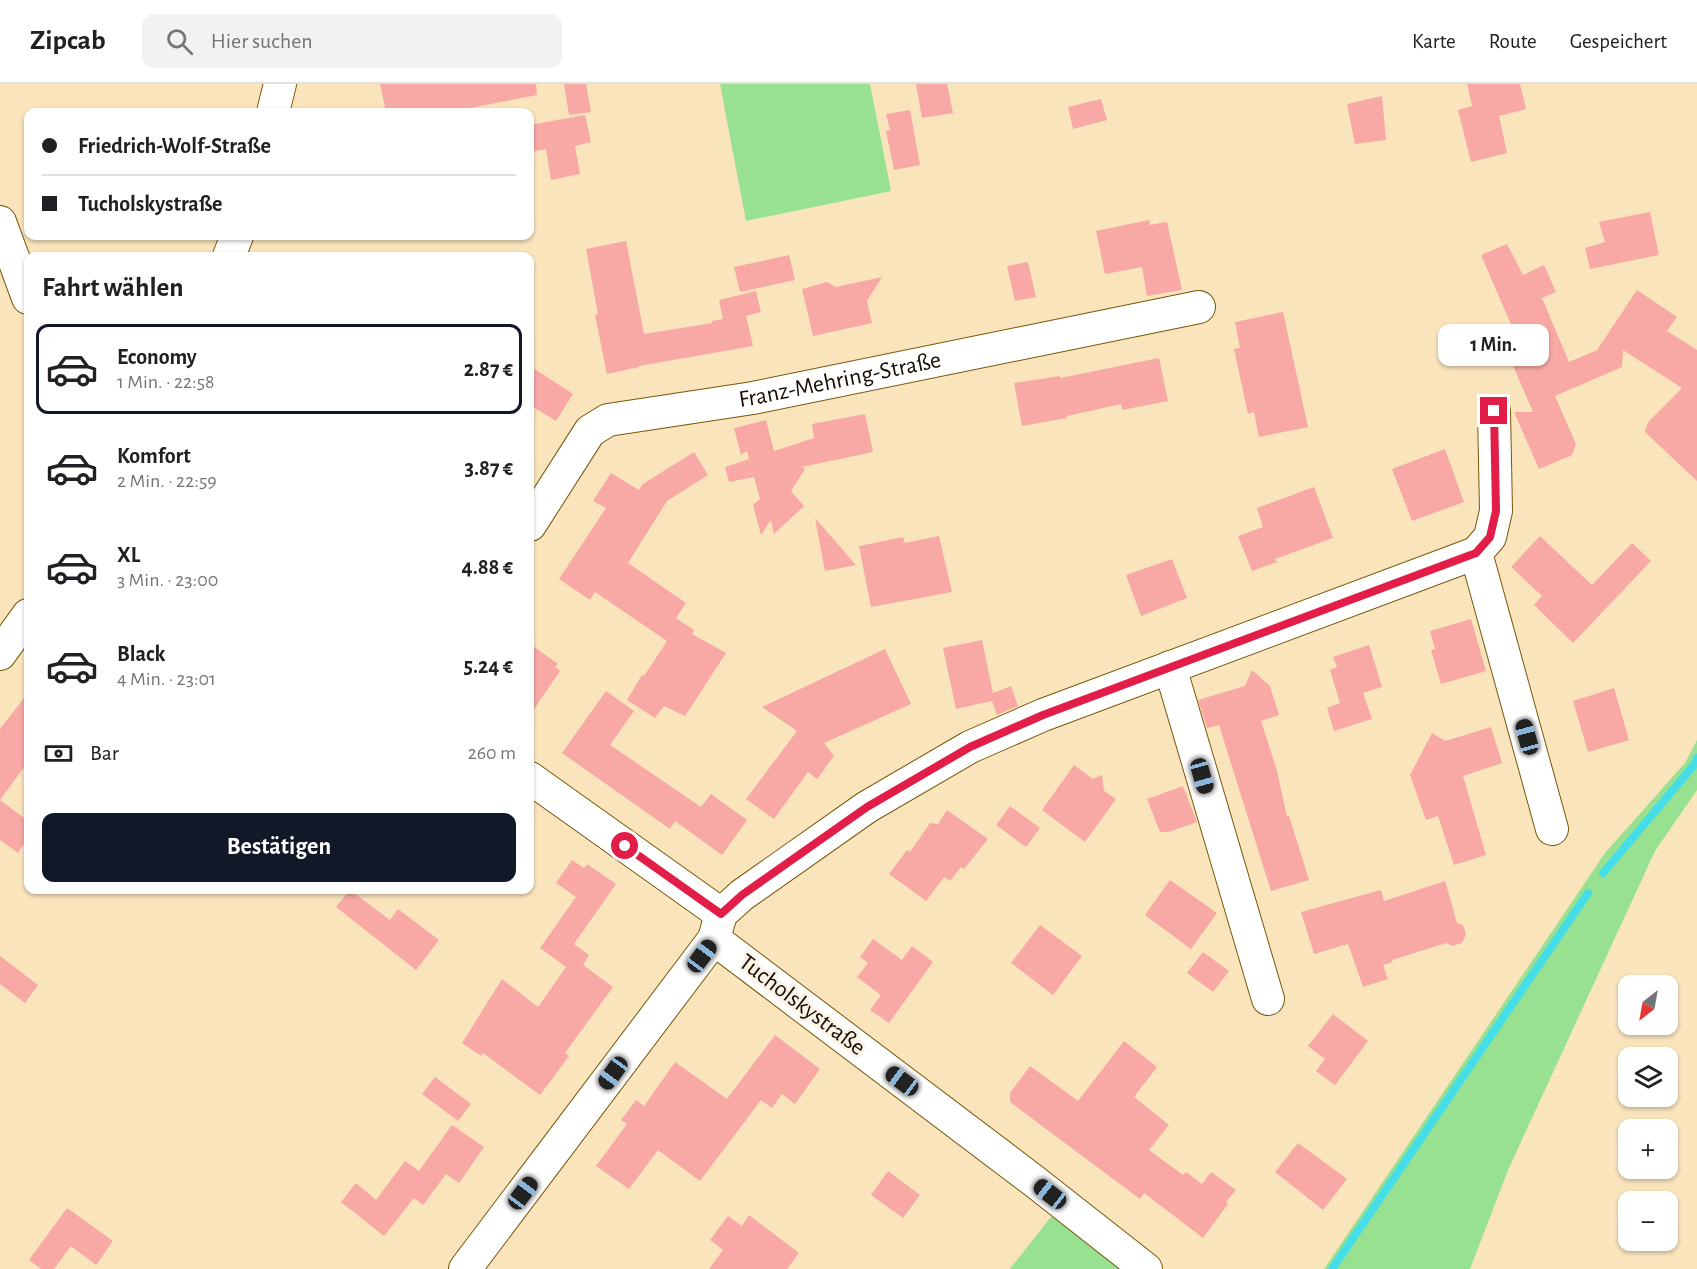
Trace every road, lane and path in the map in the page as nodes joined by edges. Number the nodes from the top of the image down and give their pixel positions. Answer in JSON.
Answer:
{"nodes":[{"id":1,"x":280,"y":84,"type":"edge"},
{"id":2,"x":274,"y":108,"type":"edge"},
{"id":3,"x":0,"y":222,"type":"edge"},
{"id":4,"x":24,"y":287,"type":"edge"},
{"id":5,"x":1199,"y":307,"type":"dead end"},
{"id":6,"x":1494,"y":411,"type":"dead end"},
{"id":7,"x":534,"y":519,"type":"edge"},
{"id":8,"x":1476,"y":553,"type":"junction"},
{"id":9,"x":24,"y":621,"type":"edge"},
{"id":10,"x":0,"y":654,"type":"edge"},
{"id":11,"x":1170,"y":667,"type":"junction"},
{"id":12,"x":534,"y":781,"type":"edge"},
{"id":13,"x":1552,"y":829,"type":"dead end"},
{"id":14,"x":718,"y":926,"type":"junction"},
{"id":15,"x":1268,"y":999,"type":"dead end"},
{"id":16,"x":465,"y":1269,"type":"edge"},
{"id":17,"x":1146,"y":1269,"type":"edge"}],
"edges":[{"from":1,"to":2,"type":"street"},
{"from":3,"to":4,"type":"street"},
{"from":5,"to":7,"type":"street","name":"Franz-Mehring-Straße"},
{"from":6,"to":8,"type":"street"},
{"from":8,"to":11,"type":"street","name":"Tucholskystraße"},
{"from":8,"to":13,"type":"street"},
{"from":9,"to":10,"type":"street"},
{"from":11,"to":14,"type":"street","name":"Tucholskystraße"},
{"from":11,"to":15,"type":"street"},
{"from":12,"to":14,"type":"street"},
{"from":14,"to":16,"type":"street","name":"Tucholskystraße"},
{"from":14,"to":17,"type":"street","name":"Tucholskystraße"}]}
